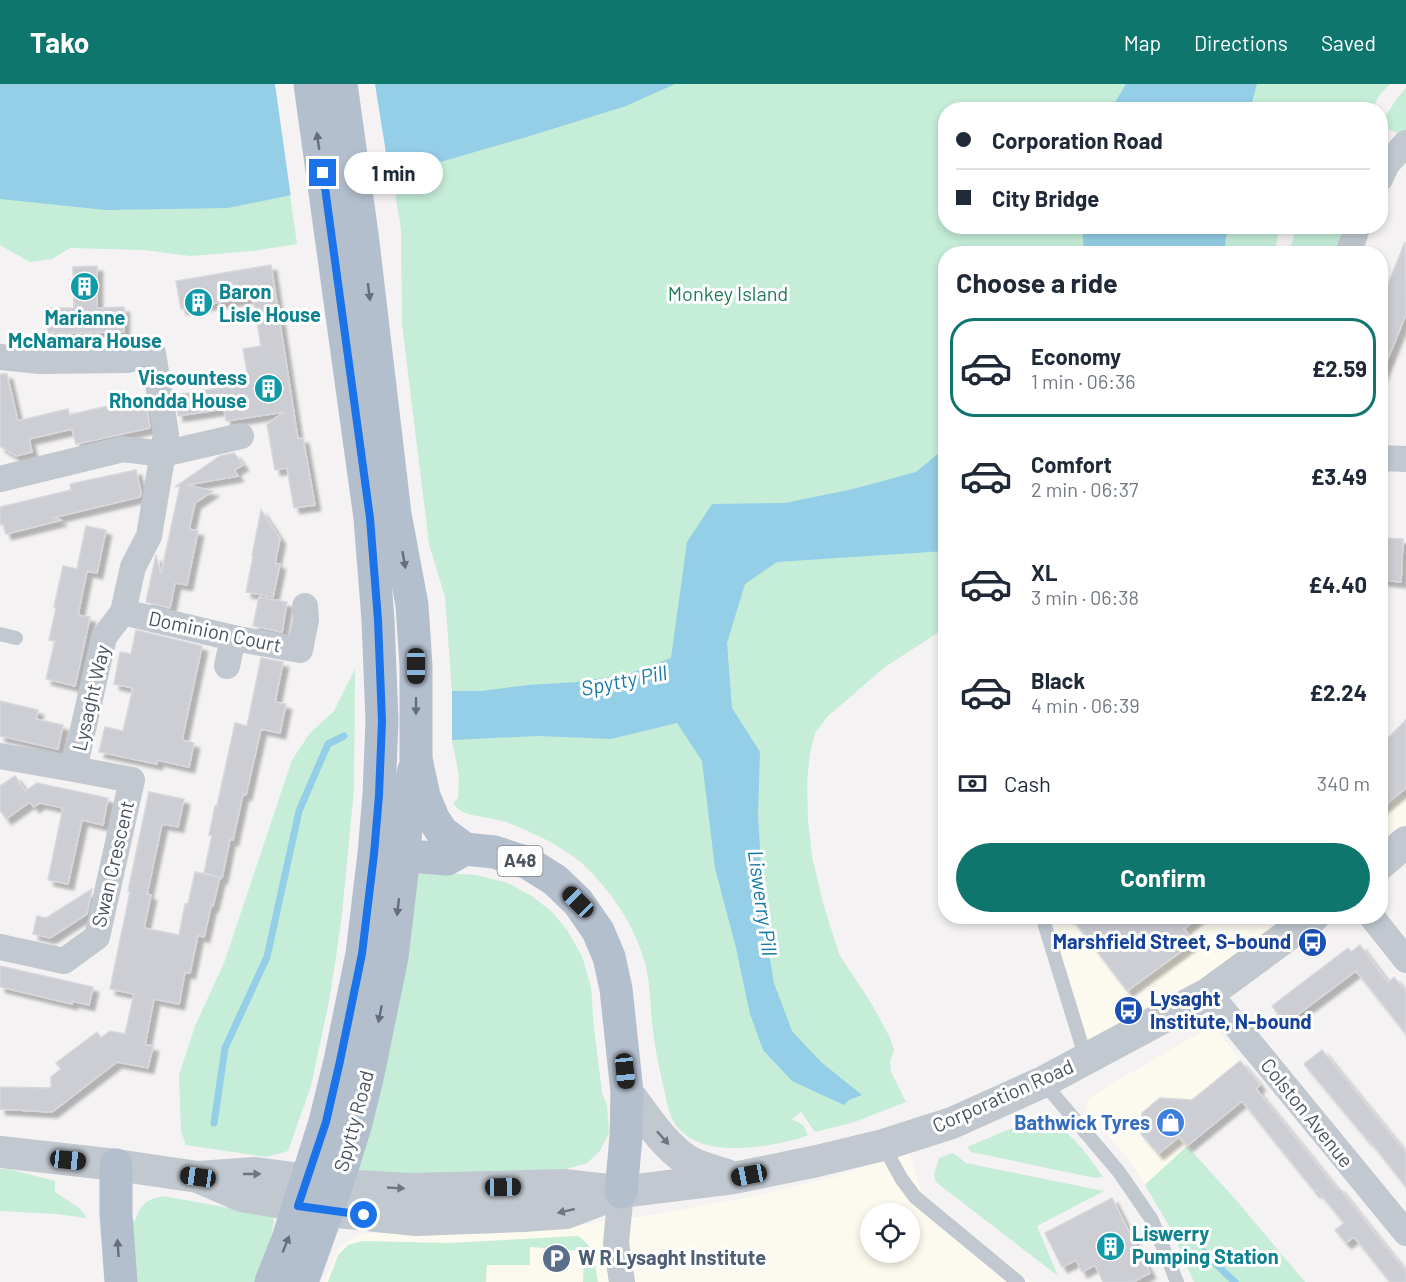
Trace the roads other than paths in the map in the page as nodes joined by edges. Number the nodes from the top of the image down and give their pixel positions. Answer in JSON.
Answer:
{"nodes":[{"id":1,"x":310,"y":84,"type":"edge"},
{"id":2,"x":341,"y":84,"type":"edge"},
{"id":3,"x":1406,"y":143,"type":"edge"},
{"id":4,"x":1388,"y":163,"type":"edge"},
{"id":5,"x":347,"y":237,"type":"junction"},
{"id":6,"x":0,"y":357,"type":"edge"},
{"id":7,"x":241,"y":436,"type":"dead end"},
{"id":8,"x":163,"y":454,"type":"junction"},
{"id":9,"x":1388,"y":458,"type":"edge"},
{"id":10,"x":1406,"y":459,"type":"edge"},
{"id":11,"x":0,"y":479,"type":"edge"},
{"id":12,"x":383,"y":516,"type":"junction"},
{"id":13,"x":305,"y":606,"type":"dead end"},
{"id":14,"x":123,"y":612,"type":"junction"},
{"id":15,"x":0,"y":634,"type":"edge"},
{"id":16,"x":16,"y":638,"type":"dead end"},
{"id":17,"x":233,"y":638,"type":"junction"},
{"id":18,"x":227,"y":666,"type":"dead end"},
{"id":19,"x":0,"y":756,"type":"edge"},
{"id":20,"x":416,"y":759,"type":"junction"},
{"id":21,"x":74,"y":769,"type":"junction"},
{"id":22,"x":465,"y":849,"type":"junction"},
{"id":23,"x":389,"y":855,"type":"junction"},
{"id":24,"x":1044,"y":924,"type":"edge"},
{"id":25,"x":1303,"y":924,"type":"edge"},
{"id":26,"x":1377,"y":924,"type":"edge"},
{"id":27,"x":0,"y":947,"type":"edge"},
{"id":28,"x":1406,"y":960,"type":"edge"},
{"id":29,"x":1209,"y":993,"type":"junction"},
{"id":30,"x":1086,"y":1059,"type":"junction"},
{"id":31,"x":1042,"y":1082,"type":"junction"},
{"id":32,"x":627,"y":1092,"type":"junction"},
{"id":33,"x":891,"y":1142,"type":"junction"},
{"id":34,"x":0,"y":1152,"type":"edge"},
{"id":35,"x":116,"y":1166,"type":"junction"},
{"id":36,"x":734,"y":1178,"type":"junction"},
{"id":37,"x":621,"y":1192,"type":"junction"},
{"id":38,"x":318,"y":1195,"type":"junction"},
{"id":39,"x":1406,"y":1233,"type":"edge"},
{"id":40,"x":121,"y":1282,"type":"edge"},
{"id":41,"x":271,"y":1282,"type":"edge"},
{"id":42,"x":302,"y":1282,"type":"edge"},
{"id":43,"x":622,"y":1282,"type":"edge"},
{"id":44,"x":1018,"y":1282,"type":"edge"},
{"id":45,"x":1177,"y":1282,"type":"edge"}],
"edges":[{"from":5,"to":1,"type":"main road","one_way":true},
{"from":2,"to":5,"type":"main road"},
{"from":3,"to":4,"type":"street"},
{"from":5,"to":12,"type":"main road","name":"Spytty Road"},
{"from":6,"to":8,"type":"street","name":"Lysaght Way"},
{"from":7,"to":8,"type":"street"},
{"from":8,"to":11,"type":"street"},
{"from":8,"to":14,"type":"street","name":"Lysaght Way"},
{"from":9,"to":10,"type":"street"},
{"from":12,"to":20,"type":"main road","one_way":true},
{"from":12,"to":23,"type":"main road","name":"Spytty Road"},
{"from":13,"to":17,"type":"street","name":"Dominion Court"},
{"from":14,"to":17,"type":"street","name":"Dominion Court"},
{"from":14,"to":21,"type":"street","name":"Lysaght Way"},
{"from":15,"to":16,"type":"lane"},
{"from":17,"to":18,"type":"street"},
{"from":19,"to":21,"type":"street","name":"Lysaght Way"},
{"from":20,"to":22,"type":"main road"},
{"from":20,"to":23,"type":"main road"},
{"from":21,"to":27,"type":"street","name":"Swan Crescent"},
{"from":22,"to":23,"type":"main road","number":"A48"},
{"from":22,"to":32,"type":"main road","number":"A48"},
{"from":23,"to":38,"type":"main road","name":"Spytty Road"},
{"from":23,"to":38,"type":"main road","name":"Spytty Road","one_way":true},
{"from":24,"to":30,"type":"lane"},
{"from":25,"to":29,"type":"street","name":"Corporation Road"},
{"from":26,"to":28,"type":"street"},
{"from":29,"to":30,"type":"street","name":"Corporation Road"},
{"from":29,"to":39,"type":"street","name":"Colston Avenue"},
{"from":30,"to":31,"type":"street","name":"Corporation Road"},
{"from":31,"to":33,"type":"street","name":"Corporation Road"},
{"from":31,"to":45,"type":"lane"},
{"from":32,"to":36,"type":"street","one_way":true},
{"from":32,"to":37,"type":"main road","number":"A48"},
{"from":33,"to":36,"type":"street","name":"Corporation Road"},
{"from":33,"to":44,"type":"lane"},
{"from":34,"to":35,"type":"street","name":"Corporation Road"},
{"from":35,"to":38,"type":"street","name":"Corporation Road"},
{"from":40,"to":35,"type":"main road","one_way":true},
{"from":36,"to":37,"type":"street","name":"Corporation Road"},
{"from":37,"to":38,"type":"street","name":"Corporation Road"},
{"from":37,"to":43,"type":"street"},
{"from":41,"to":38,"type":"main road","name":"Spytty Road","one_way":true},
{"from":38,"to":42,"type":"main road","name":"Spytty Road"}]}
